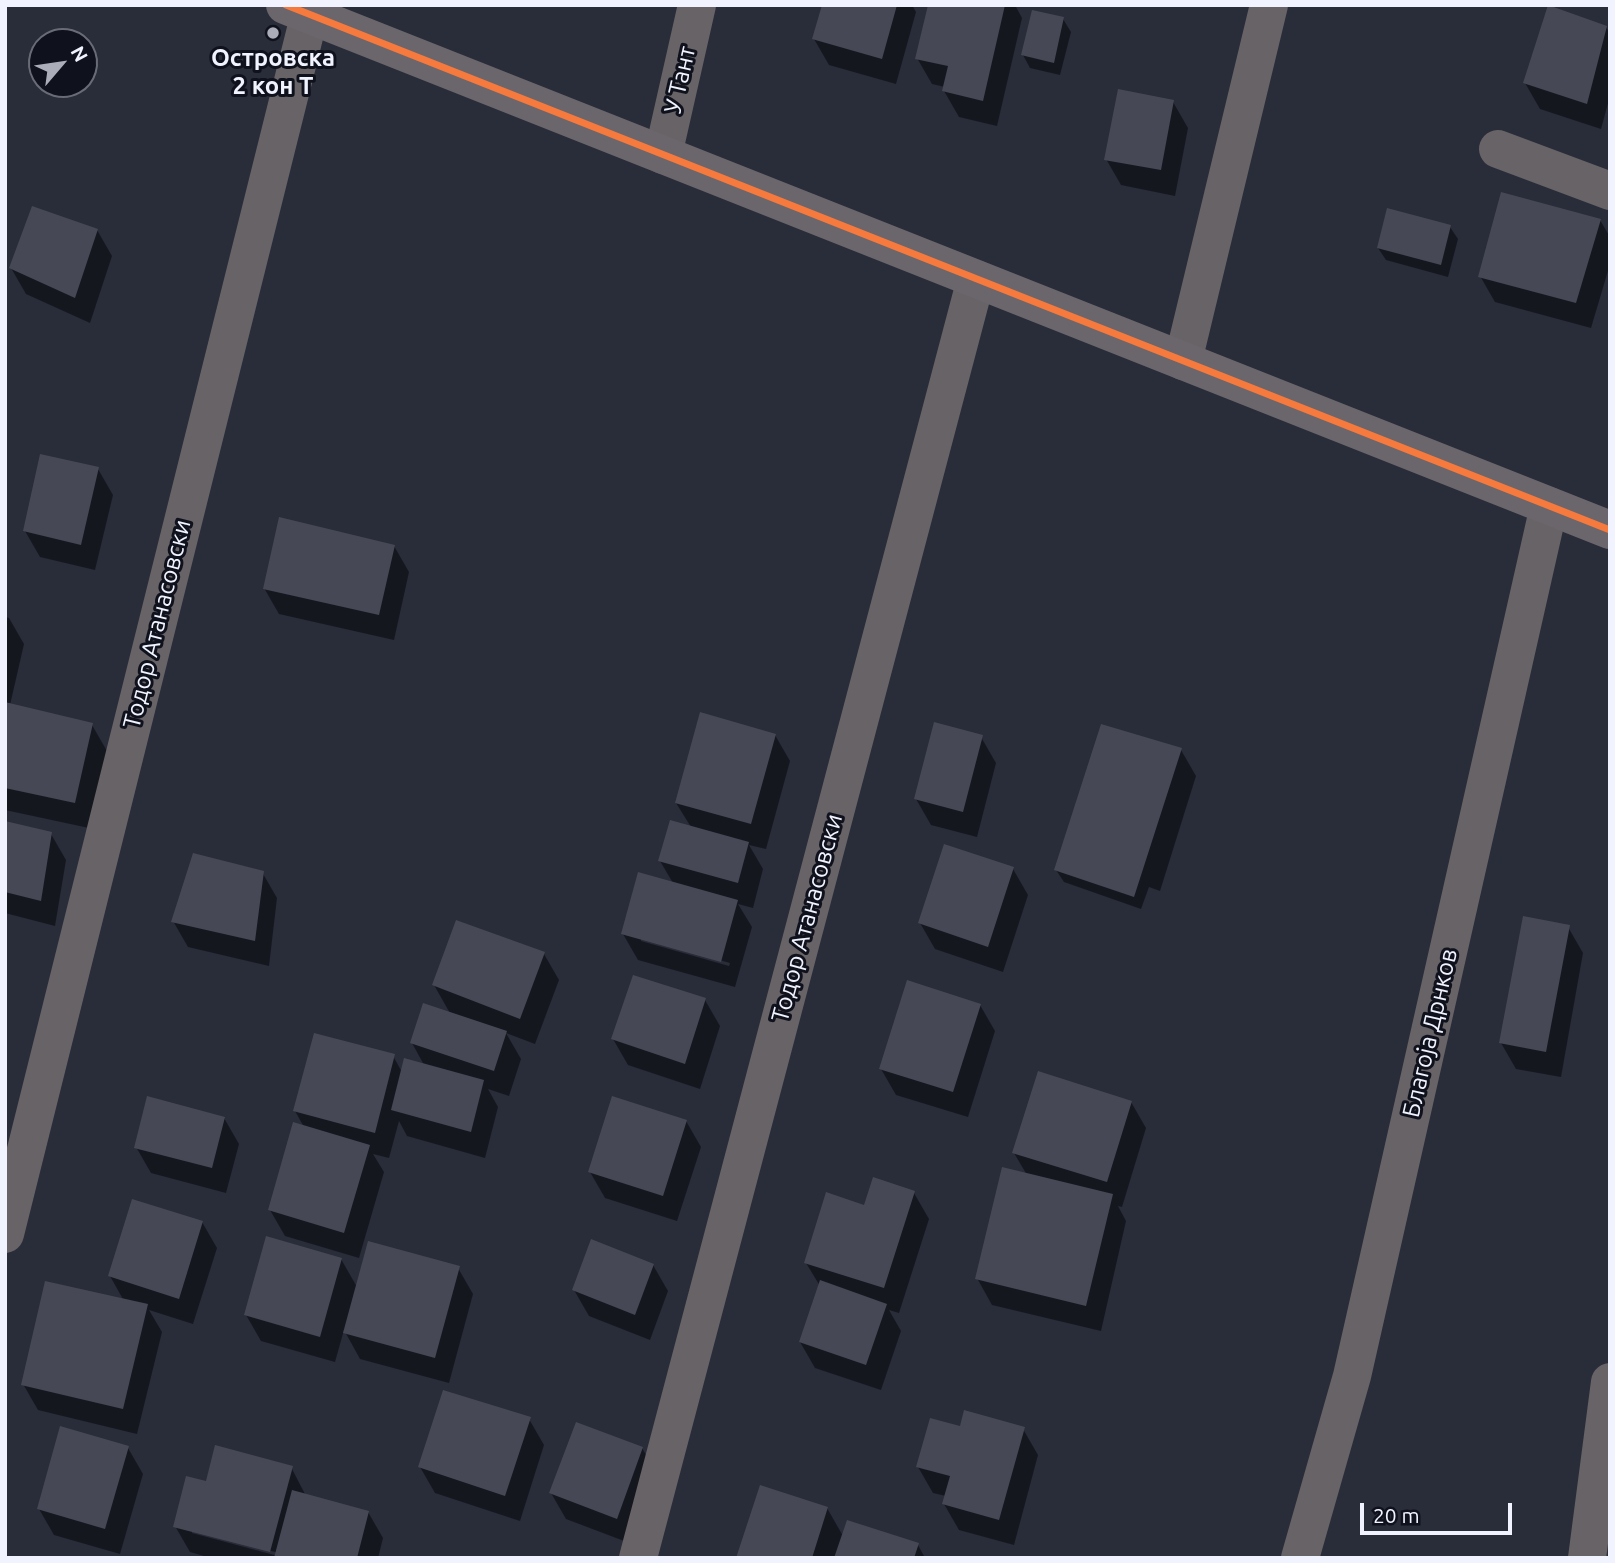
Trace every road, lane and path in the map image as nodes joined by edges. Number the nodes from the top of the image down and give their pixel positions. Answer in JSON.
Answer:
{"nodes":[{"id":1,"x":697,"y":5,"type":"edge"},
{"id":2,"x":1269,"y":5,"type":"edge"},
{"id":3,"x":302,"y":9,"type":"edge"},
{"id":4,"x":1498,"y":149,"type":"dead end"},
{"id":5,"x":663,"y":155,"type":"junction"},
{"id":6,"x":1610,"y":191,"type":"edge"},
{"id":7,"x":976,"y":279,"type":"junction"},
{"id":8,"x":1183,"y":361,"type":"junction"},
{"id":9,"x":1549,"y":506,"type":"junction"},
{"id":10,"x":1610,"y":530,"type":"edge"},
{"id":11,"x":5,"y":1234,"type":"edge"},
{"id":12,"x":1610,"y":1382,"type":"edge"},
{"id":13,"x":638,"y":1558,"type":"edge"},
{"id":14,"x":1300,"y":1558,"type":"edge"},
{"id":15,"x":1587,"y":1558,"type":"edge"}],
"edges":[{"from":1,"to":5,"type":"street","name":"У Тант"},
{"from":2,"to":8,"type":"street"},
{"from":3,"to":5,"type":"street"},
{"from":3,"to":11,"type":"street","name":"Тодор Атанасовски"},
{"from":4,"to":6,"type":"street"},
{"from":5,"to":7,"type":"street"},
{"from":7,"to":8,"type":"street"},
{"from":7,"to":13,"type":"street","name":"Тодор Атанасовски"},
{"from":8,"to":9,"type":"street"},
{"from":9,"to":10,"type":"street"},
{"from":9,"to":14,"type":"street","name":"Благоја Дрнков"},
{"from":12,"to":15,"type":"street"}]}
